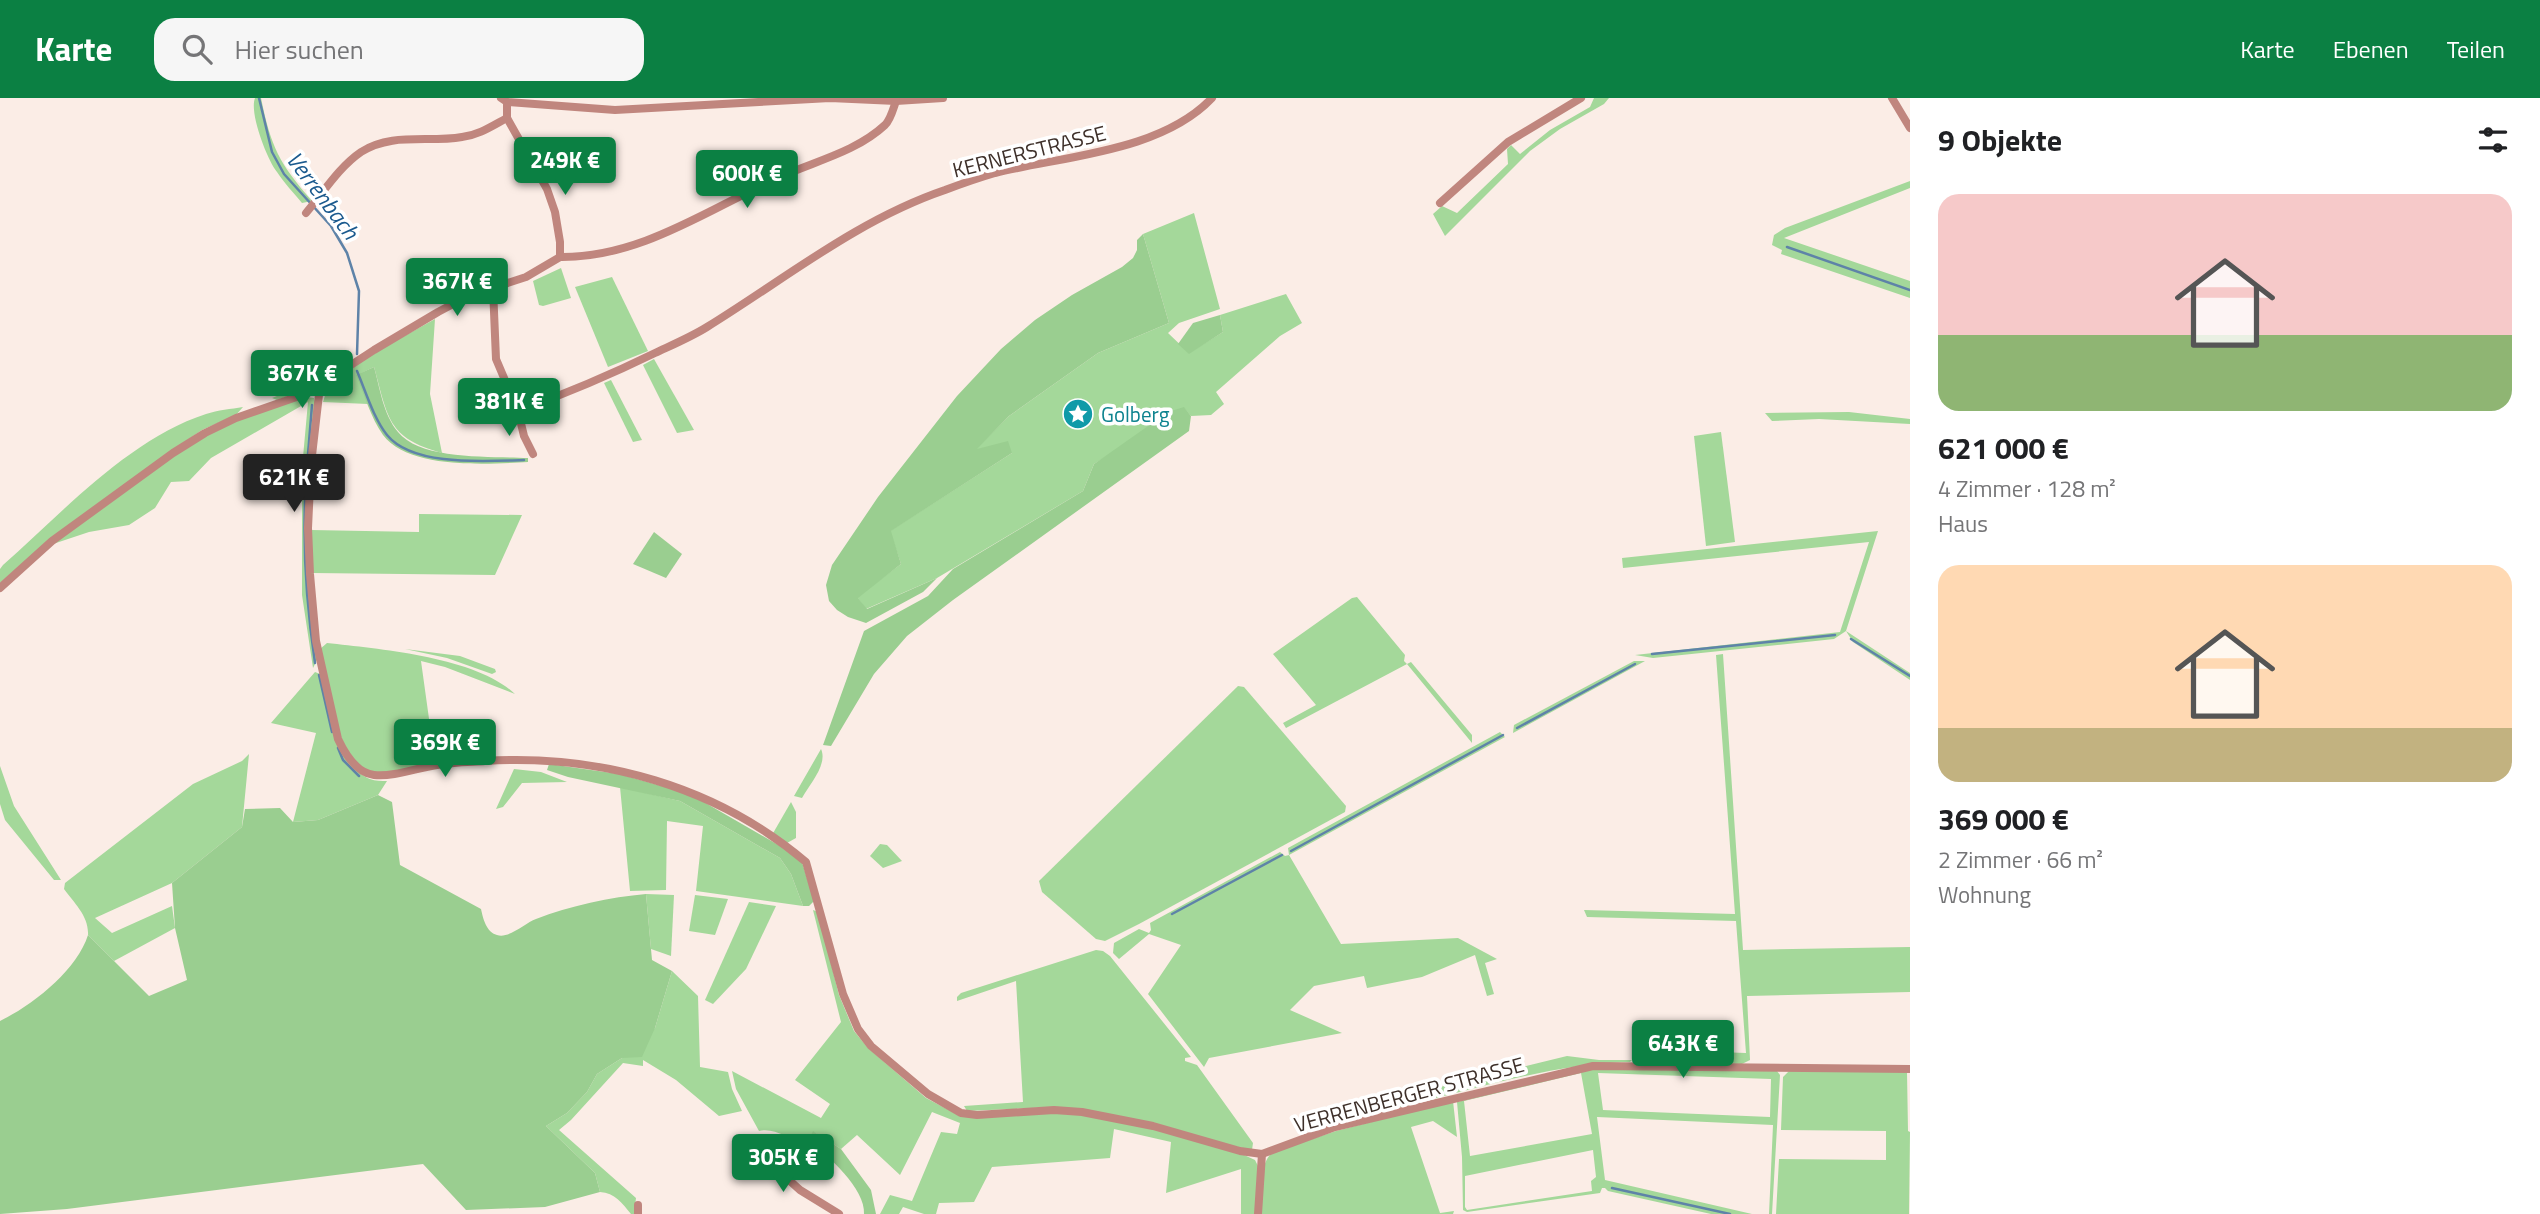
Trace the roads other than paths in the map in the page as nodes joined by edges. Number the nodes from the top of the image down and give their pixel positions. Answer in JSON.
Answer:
{"nodes":[{"id":1,"x":943,"y":98,"type":"edge"},
{"id":2,"x":1212,"y":98,"type":"edge"},
{"id":3,"x":1581,"y":98,"type":"edge"},
{"id":4,"x":1892,"y":98,"type":"edge"},
{"id":5,"x":504,"y":100,"type":"edge"},
{"id":6,"x":896,"y":101,"type":"junction"},
{"id":7,"x":560,"y":102,"type":"edge"},
{"id":8,"x":507,"y":118,"type":"junction"},
{"id":9,"x":1910,"y":128,"type":"edge"},
{"id":10,"x":1440,"y":203,"type":"dead end"},
{"id":11,"x":306,"y":213,"type":"dead end"},
{"id":12,"x":560,"y":257,"type":"junction"},
{"id":13,"x":493,"y":288,"type":"junction"},
{"id":14,"x":320,"y":386,"type":"junction"},
{"id":15,"x":518,"y":411,"type":"junction"},
{"id":16,"x":533,"y":454,"type":"dead end"},
{"id":17,"x":0,"y":588,"type":"edge"},
{"id":18,"x":1910,"y":1069,"type":"edge"},
{"id":19,"x":1262,"y":1154,"type":"junction"},
{"id":20,"x":770,"y":1163,"type":"dead end"},
{"id":21,"x":839,"y":1214,"type":"edge"},
{"id":22,"x":1258,"y":1214,"type":"edge"}],
"edges":[{"from":1,"to":6,"type":"street"},
{"from":2,"to":15,"type":"street","name":"KERNERSTRASSE"},
{"from":3,"to":10,"type":"street"},
{"from":4,"to":9,"type":"street"},
{"from":5,"to":7,"type":"street"},
{"from":5,"to":8,"type":"street"},
{"from":6,"to":7,"type":"street"},
{"from":6,"to":12,"type":"street"},
{"from":8,"to":11,"type":"street"},
{"from":8,"to":12,"type":"street"},
{"from":12,"to":13,"type":"street"},
{"from":13,"to":14,"type":"street"},
{"from":13,"to":15,"type":"street"},
{"from":14,"to":17,"type":"street"},
{"from":14,"to":19,"type":"street"},
{"from":15,"to":16,"type":"street"},
{"from":18,"to":19,"type":"street","name":"VERRENBERGER STRASSE"},
{"from":19,"to":22,"type":"street"},
{"from":20,"to":21,"type":"street"}]}
